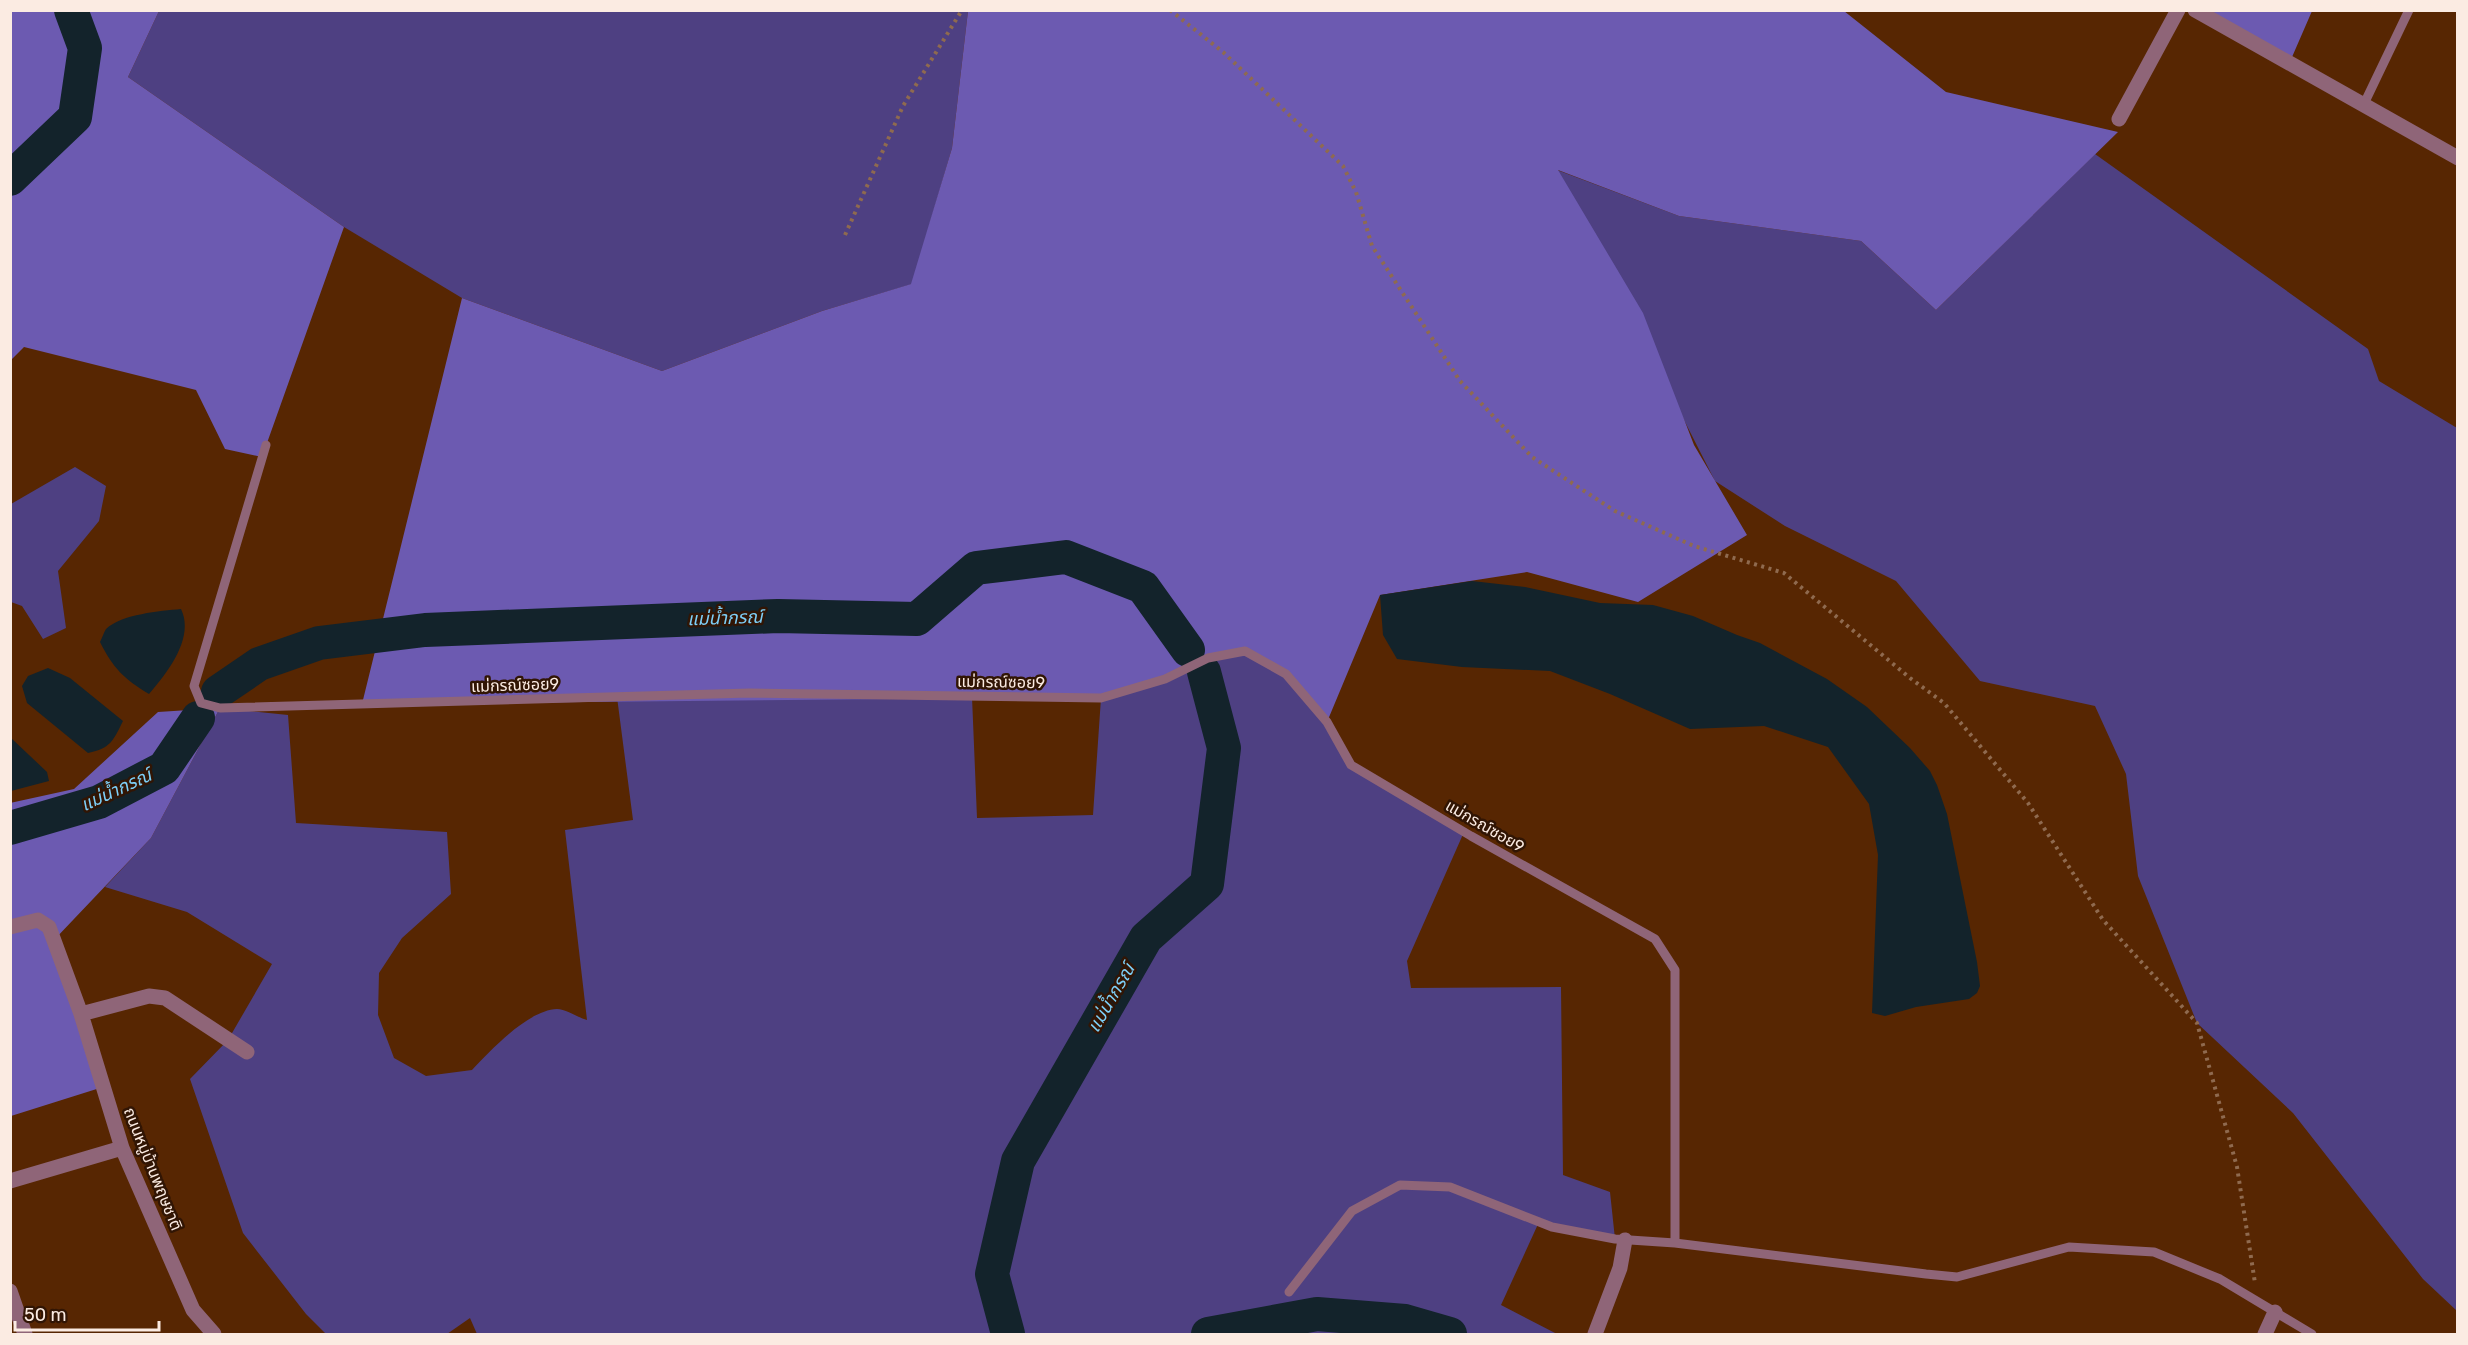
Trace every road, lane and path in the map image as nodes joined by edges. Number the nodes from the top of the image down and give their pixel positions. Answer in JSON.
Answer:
{"nodes":[{"id":1,"x":962,"y":10,"type":"edge"},
{"id":2,"x":1170,"y":10,"type":"edge"},
{"id":3,"x":2178,"y":10,"type":"edge"},
{"id":4,"x":2195,"y":10,"type":"edge"},
{"id":5,"x":2409,"y":10,"type":"edge"},
{"id":6,"x":2363,"y":106,"type":"junction"},
{"id":7,"x":2119,"y":119,"type":"dead end"},
{"id":8,"x":2457,"y":159,"type":"edge"},
{"id":9,"x":845,"y":235,"type":"dead end"},
{"id":10,"x":266,"y":445,"type":"dead end"},
{"id":11,"x":10,"y":927,"type":"edge"},
{"id":12,"x":81,"y":1014,"type":"junction"},
{"id":13,"x":247,"y":1052,"type":"dead end"},
{"id":14,"x":122,"y":1149,"type":"junction"},
{"id":15,"x":10,"y":1181,"type":"edge"},
{"id":16,"x":1625,"y":1240,"type":"junction"},
{"id":17,"x":1675,"y":1243,"type":"junction"},
{"id":18,"x":10,"y":1290,"type":"edge"},
{"id":19,"x":1289,"y":1292,"type":"dead end"},
{"id":20,"x":2257,"y":1301,"type":"junction"},
{"id":21,"x":2275,"y":1312,"type":"junction"},
{"id":22,"x":25,"y":1335,"type":"edge"},
{"id":23,"x":214,"y":1335,"type":"edge"},
{"id":24,"x":1595,"y":1335,"type":"edge"},
{"id":25,"x":2265,"y":1335,"type":"edge"},
{"id":26,"x":2312,"y":1335,"type":"edge"}],
"edges":[{"from":1,"to":9,"type":"path"},
{"from":2,"to":20,"type":"path"},
{"from":3,"to":7,"type":"street"},
{"from":4,"to":6,"type":"street"},
{"from":5,"to":6,"type":"lane"},
{"from":6,"to":8,"type":"street"},
{"from":10,"to":17,"type":"lane","name":"แม่กรณ์ซอย9"},
{"from":11,"to":12,"type":"street","name":"ถนนหมู่บ้านพฤษชาติ"},
{"from":12,"to":13,"type":"street"},
{"from":12,"to":14,"type":"street","name":"ถนนหมู่บ้านพฤษชาติ"},
{"from":14,"to":15,"type":"street"},
{"from":14,"to":23,"type":"street","name":"ถนนหมู่บ้านพฤษชาติ"},
{"from":16,"to":17,"type":"lane"},
{"from":16,"to":19,"type":"lane"},
{"from":16,"to":24,"type":"street"},
{"from":17,"to":20,"type":"lane"},
{"from":18,"to":22,"type":"street"},
{"from":20,"to":21,"type":"lane"},
{"from":21,"to":25,"type":"street"},
{"from":21,"to":26,"type":"lane"}]}
